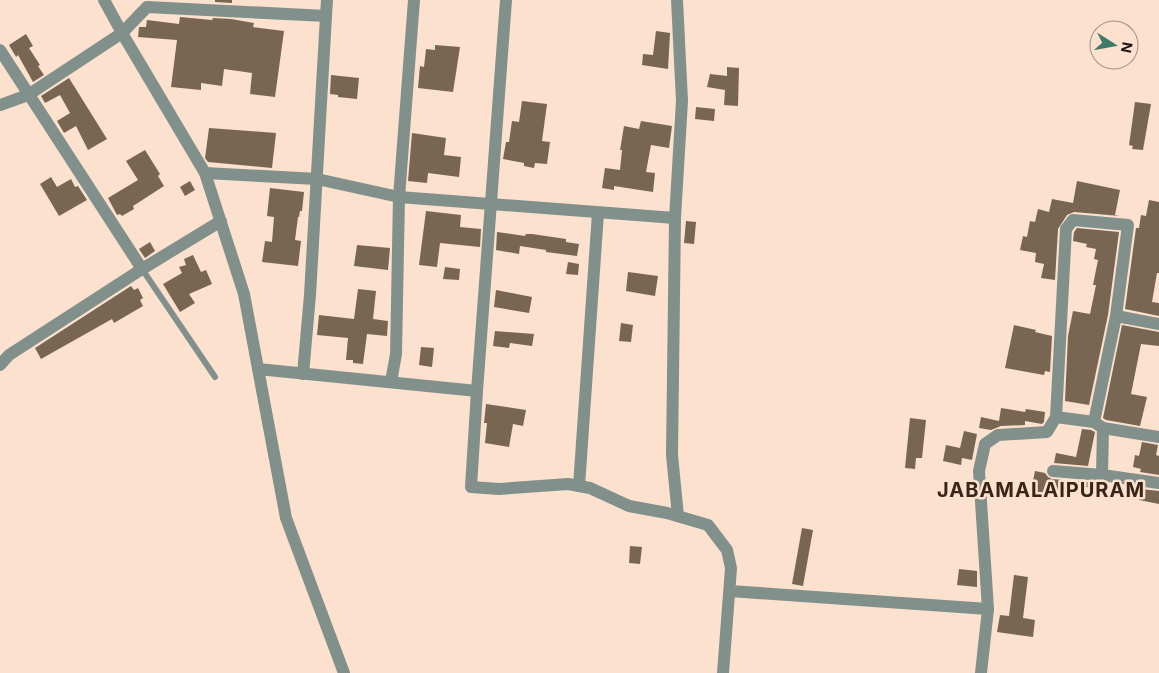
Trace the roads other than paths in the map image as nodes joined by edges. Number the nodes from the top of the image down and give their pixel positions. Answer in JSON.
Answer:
{"nodes":[{"id":1,"x":104,"y":0,"type":"edge"},
{"id":2,"x":327,"y":0,"type":"edge"},
{"id":3,"x":414,"y":0,"type":"edge"},
{"id":4,"x":506,"y":0,"type":"edge"},
{"id":5,"x":678,"y":0,"type":"edge"},
{"id":6,"x":158,"y":4,"type":"edge"},
{"id":7,"x":326,"y":16,"type":"junction"},
{"id":8,"x":122,"y":34,"type":"junction"},
{"id":9,"x":0,"y":50,"type":"edge"},
{"id":10,"x":28,"y":95,"type":"junction"},
{"id":11,"x":0,"y":105,"type":"edge"},
{"id":12,"x":205,"y":173,"type":"junction"},
{"id":13,"x":317,"y":179,"type":"junction"},
{"id":14,"x":399,"y":196,"type":"junction"},
{"id":15,"x":490,"y":204,"type":"junction"},
{"id":16,"x":598,"y":213,"type":"junction"},
{"id":17,"x":675,"y":218,"type":"junction"},
{"id":18,"x":221,"y":221,"type":"junction"},
{"id":19,"x":142,"y":269,"type":"junction"},
{"id":20,"x":1116,"y":316,"type":"junction"},
{"id":21,"x":1159,"y":324,"type":"edge"},
{"id":22,"x":0,"y":365,"type":"edge"},
{"id":23,"x":258,"y":370,"type":"junction"},
{"id":24,"x":304,"y":374,"type":"junction"},
{"id":25,"x":215,"y":377,"type":"dead end"},
{"id":26,"x":391,"y":382,"type":"junction"},
{"id":27,"x":477,"y":391,"type":"junction"},
{"id":28,"x":1056,"y":417,"type":"junction"},
{"id":29,"x":1099,"y":425,"type":"junction"},
{"id":30,"x":1159,"y":437,"type":"edge"},
{"id":31,"x":1053,"y":471,"type":"dead end"},
{"id":32,"x":1102,"y":476,"type":"junction"},
{"id":33,"x":1159,"y":483,"type":"edge"},
{"id":34,"x":579,"y":486,"type":"junction"},
{"id":35,"x":678,"y":516,"type":"junction"},
{"id":36,"x":730,"y":591,"type":"junction"},
{"id":37,"x":988,"y":609,"type":"junction"},
{"id":38,"x":344,"y":673,"type":"edge"},
{"id":39,"x":723,"y":673,"type":"edge"},
{"id":40,"x":981,"y":673,"type":"edge"}],
"edges":[{"from":1,"to":8,"type":"street"},
{"from":2,"to":7,"type":"street"},
{"from":3,"to":14,"type":"street"},
{"from":4,"to":15,"type":"street"},
{"from":5,"to":17,"type":"street"},
{"from":6,"to":7,"type":"street"},
{"from":6,"to":8,"type":"street"},
{"from":7,"to":13,"type":"street"},
{"from":8,"to":10,"type":"street"},
{"from":8,"to":12,"type":"street"},
{"from":9,"to":10,"type":"street"},
{"from":10,"to":11,"type":"street"},
{"from":10,"to":19,"type":"street"},
{"from":12,"to":13,"type":"street"},
{"from":12,"to":18,"type":"street"},
{"from":13,"to":14,"type":"street"},
{"from":13,"to":24,"type":"street"},
{"from":14,"to":15,"type":"street"},
{"from":14,"to":26,"type":"street"},
{"from":15,"to":16,"type":"street"},
{"from":15,"to":27,"type":"street"},
{"from":16,"to":17,"type":"street"},
{"from":16,"to":34,"type":"street"},
{"from":17,"to":35,"type":"street"},
{"from":18,"to":19,"type":"street"},
{"from":18,"to":23,"type":"street"},
{"from":19,"to":22,"type":"street"},
{"from":19,"to":25,"type":"lane"},
{"from":20,"to":21,"type":"street"},
{"from":20,"to":28,"type":"street"},
{"from":20,"to":29,"type":"street"},
{"from":23,"to":24,"type":"street"},
{"from":23,"to":38,"type":"street"},
{"from":24,"to":26,"type":"street"},
{"from":26,"to":27,"type":"street"},
{"from":27,"to":34,"type":"street"},
{"from":28,"to":29,"type":"street"},
{"from":28,"to":37,"type":"street"},
{"from":29,"to":30,"type":"street"},
{"from":29,"to":32,"type":"street"},
{"from":31,"to":32,"type":"street"},
{"from":32,"to":33,"type":"street"},
{"from":34,"to":35,"type":"street"},
{"from":35,"to":36,"type":"street"},
{"from":36,"to":37,"type":"street"},
{"from":36,"to":39,"type":"street"},
{"from":37,"to":40,"type":"street"}]}
